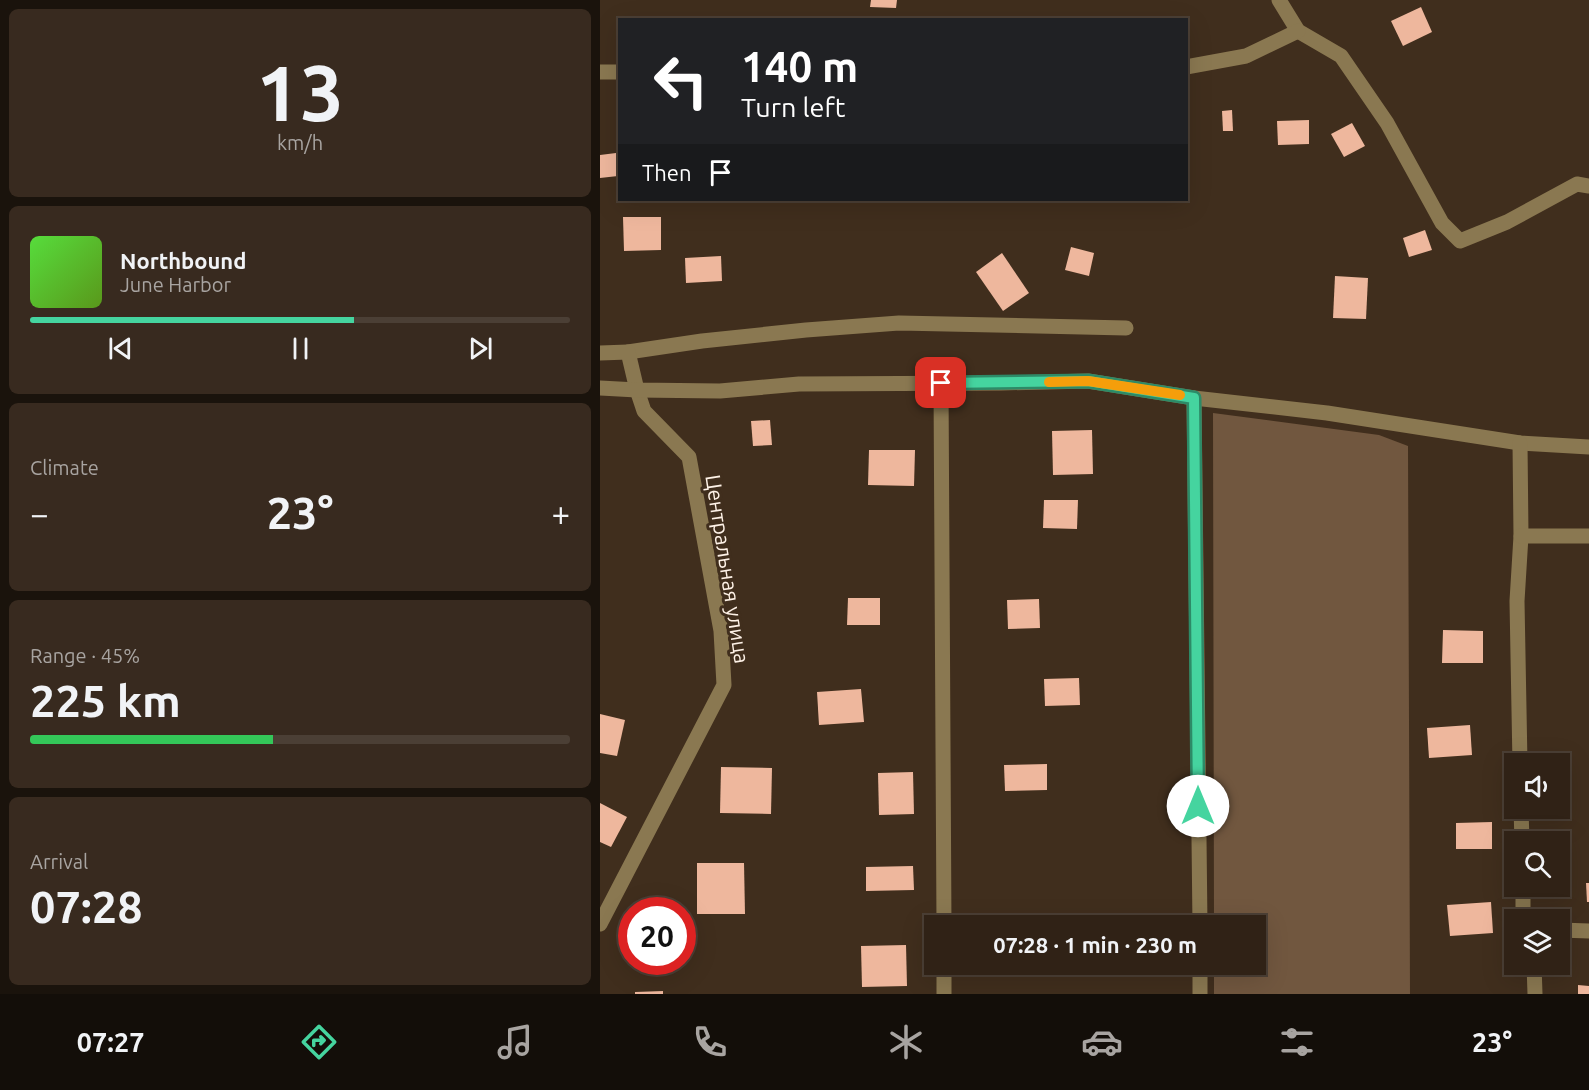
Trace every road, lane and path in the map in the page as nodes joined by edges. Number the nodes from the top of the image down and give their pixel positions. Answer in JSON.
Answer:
{"nodes":[{"id":1,"x":1279,"y":0,"type":"edge"},
{"id":2,"x":1298,"y":31,"type":"junction"},
{"id":3,"x":1188,"y":67,"type":"edge"},
{"id":4,"x":600,"y":72,"type":"edge"},
{"id":5,"x":618,"y":72,"type":"edge"},
{"id":6,"x":1589,"y":186,"type":"edge"},
{"id":7,"x":1126,"y":328,"type":"dead end"},
{"id":8,"x":628,"y":352,"type":"junction"},
{"id":9,"x":600,"y":353,"type":"edge"},
{"id":10,"x":941,"y":383,"type":"junction"},
{"id":11,"x":600,"y":388,"type":"edge"},
{"id":12,"x":637,"y":390,"type":"junction"},
{"id":13,"x":1194,"y":398,"type":"junction"},
{"id":14,"x":1520,"y":443,"type":"junction"},
{"id":15,"x":1589,"y":447,"type":"edge"},
{"id":16,"x":1521,"y":536,"type":"junction"},
{"id":17,"x":1589,"y":536,"type":"edge"},
{"id":18,"x":1520,"y":753,"type":"edge"},
{"id":19,"x":944,"y":915,"type":"edge"},
{"id":20,"x":1200,"y":915,"type":"edge"},
{"id":21,"x":600,"y":924,"type":"edge"},
{"id":22,"x":1570,"y":930,"type":"edge"},
{"id":23,"x":1589,"y":931,"type":"edge"},
{"id":24,"x":944,"y":975,"type":"edge"},
{"id":25,"x":1200,"y":975,"type":"edge"},
{"id":26,"x":1534,"y":975,"type":"edge"},
{"id":27,"x":944,"y":994,"type":"edge"},
{"id":28,"x":1200,"y":994,"type":"edge"},
{"id":29,"x":1535,"y":994,"type":"edge"}],
"edges":[{"from":1,"to":2,"type":"street"},
{"from":2,"to":3,"type":"street"},
{"from":2,"to":6,"type":"street"},
{"from":4,"to":5,"type":"street"},
{"from":7,"to":8,"type":"street"},
{"from":8,"to":9,"type":"street"},
{"from":8,"to":12,"type":"street","name":"Центральная улица"},
{"from":10,"to":12,"type":"street"},
{"from":10,"to":13,"type":"street"},
{"from":10,"to":19,"type":"street"},
{"from":11,"to":12,"type":"street"},
{"from":12,"to":21,"type":"street","name":"Центральная улица"},
{"from":13,"to":14,"type":"street"},
{"from":13,"to":20,"type":"street"},
{"from":14,"to":15,"type":"street"},
{"from":14,"to":16,"type":"street"},
{"from":16,"to":17,"type":"street"},
{"from":16,"to":18,"type":"street"},
{"from":22,"to":23,"type":"street"},
{"from":24,"to":27,"type":"street"},
{"from":25,"to":28,"type":"street"},
{"from":26,"to":29,"type":"street"}]}
